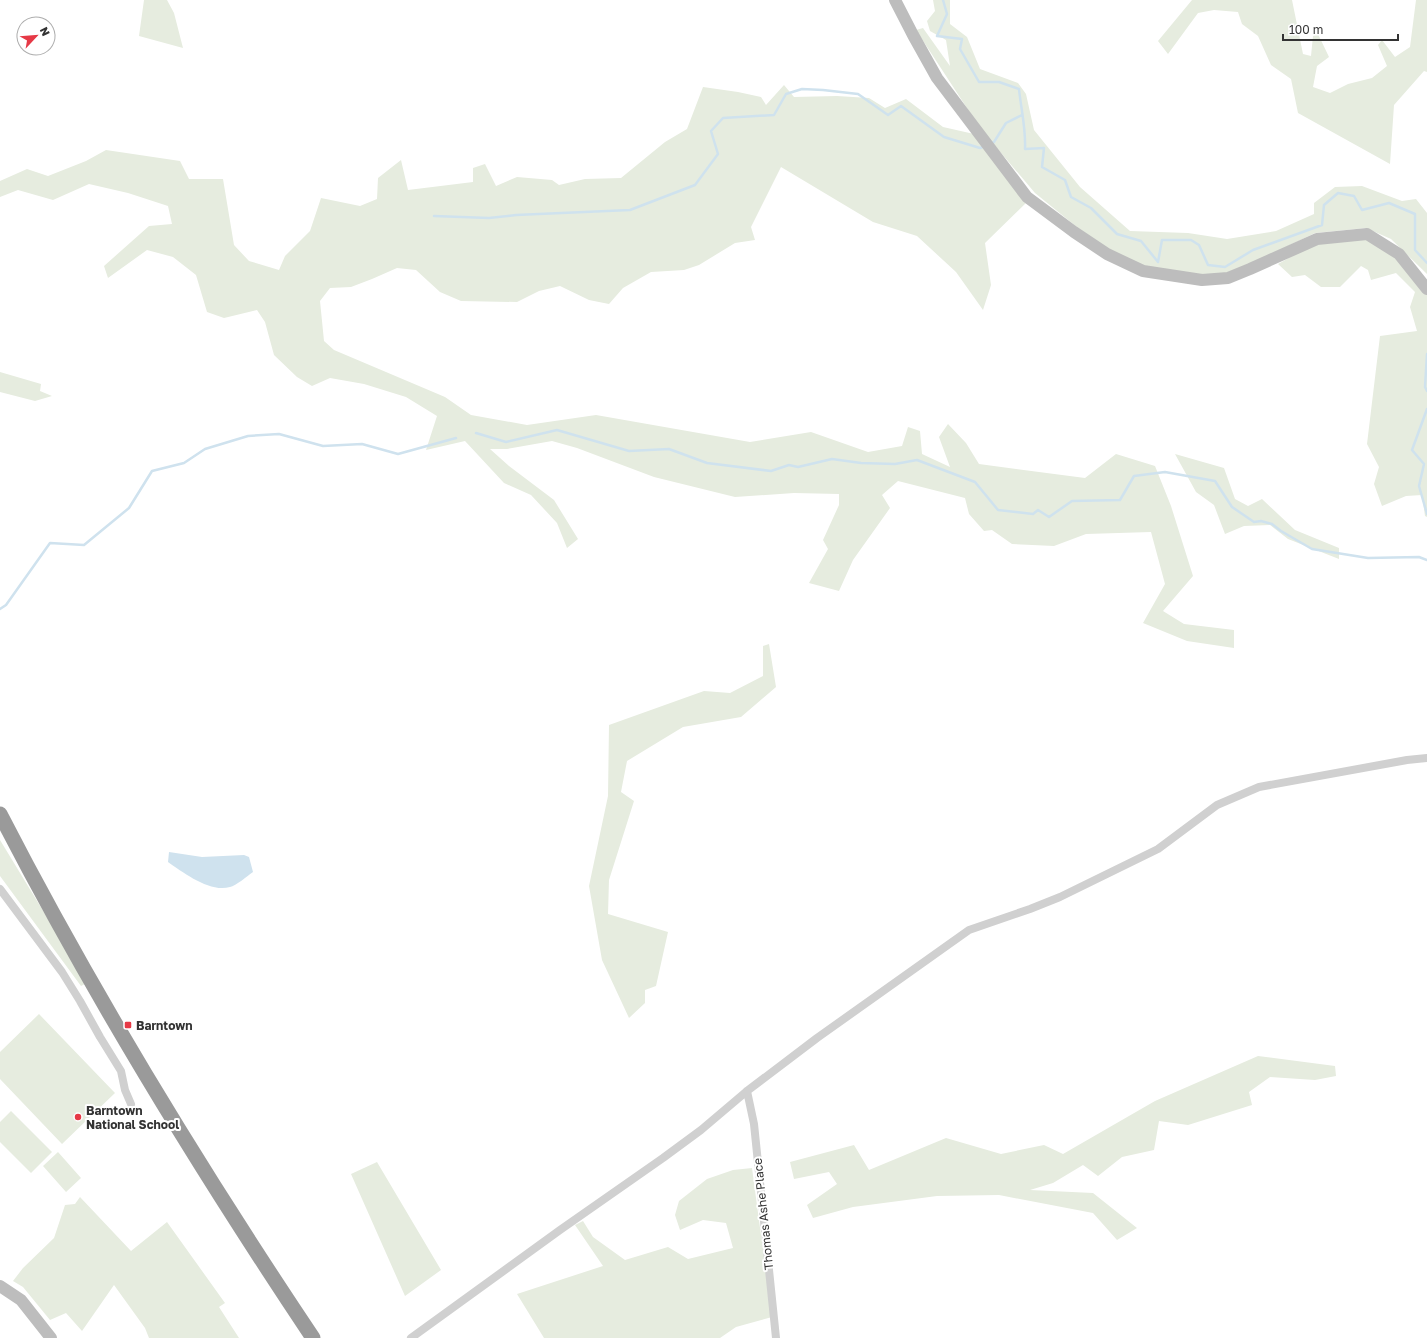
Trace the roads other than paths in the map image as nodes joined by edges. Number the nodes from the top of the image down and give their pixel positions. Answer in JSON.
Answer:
{"nodes":[{"id":1,"x":895,"y":0,"type":"edge"},
{"id":2,"x":1426,"y":287,"type":"edge"},
{"id":3,"x":1427,"y":758,"type":"edge"},
{"id":4,"x":0,"y":814,"type":"edge"},
{"id":5,"x":0,"y":889,"type":"edge"},
{"id":6,"x":747,"y":1091,"type":"junction"},
{"id":7,"x":131,"y":1104,"type":"dead end"},
{"id":8,"x":0,"y":1286,"type":"edge"},
{"id":9,"x":51,"y":1338,"type":"edge"},
{"id":10,"x":313,"y":1338,"type":"edge"},
{"id":11,"x":411,"y":1338,"type":"edge"},
{"id":12,"x":776,"y":1338,"type":"edge"}],
"edges":[{"from":1,"to":2,"type":"street"},
{"from":3,"to":6,"type":"street"},
{"from":4,"to":10,"type":"highway"},
{"from":5,"to":7,"type":"street"},
{"from":6,"to":11,"type":"street"},
{"from":6,"to":12,"type":"street","name":"Thomas Ashe Place"},
{"from":8,"to":9,"type":"street"}]}
